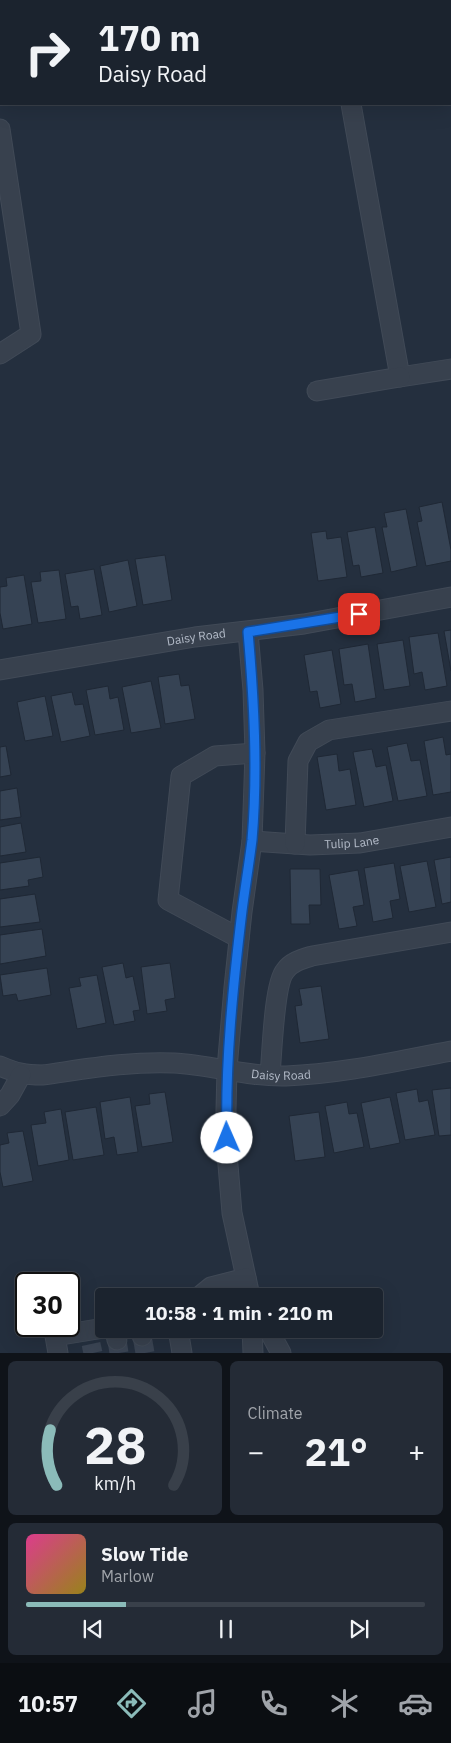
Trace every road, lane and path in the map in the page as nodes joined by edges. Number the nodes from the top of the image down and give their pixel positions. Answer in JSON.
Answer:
{"nodes":[{"id":1,"x":351,"y":105,"type":"edge"},
{"id":2,"x":0,"y":129,"type":"edge"},
{"id":3,"x":0,"y":354,"type":"edge"},
{"id":4,"x":451,"y":369,"type":"edge"},
{"id":5,"x":400,"y":377,"type":"junction"},
{"id":6,"x":317,"y":391,"type":"dead end"},
{"id":7,"x":451,"y":597,"type":"edge"},
{"id":8,"x":248,"y":632,"type":"junction"},
{"id":9,"x":0,"y":670,"type":"edge"},
{"id":10,"x":451,"y":710,"type":"edge"},
{"id":11,"x":255,"y":753,"type":"junction"},
{"id":12,"x":451,"y":827,"type":"edge"},
{"id":13,"x":252,"y":841,"type":"junction"},
{"id":14,"x":295,"y":844,"type":"junction"},
{"id":15,"x":451,"y":932,"type":"edge"},
{"id":16,"x":239,"y":938,"type":"junction"},
{"id":17,"x":451,"y":1051,"type":"edge"},
{"id":18,"x":0,"y":1066,"type":"edge"},
{"id":19,"x":227,"y":1069,"type":"junction"},
{"id":20,"x":21,"y":1075,"type":"junction"},
{"id":21,"x":270,"y":1075,"type":"junction"},
{"id":22,"x":0,"y":1106,"type":"edge"},
{"id":23,"x":248,"y":1288,"type":"edge"},
{"id":24,"x":95,"y":1334,"type":"edge"},
{"id":25,"x":180,"y":1338,"type":"edge"},
{"id":26,"x":252,"y":1338,"type":"edge"},
{"id":27,"x":273,"y":1338,"type":"edge"},
{"id":28,"x":58,"y":1353,"type":"edge"},
{"id":29,"x":182,"y":1353,"type":"edge"},
{"id":30,"x":253,"y":1353,"type":"edge"},
{"id":31,"x":281,"y":1353,"type":"edge"}],
"edges":[{"from":1,"to":5,"type":"street"},
{"from":2,"to":3,"type":"street"},
{"from":4,"to":5,"type":"street"},
{"from":5,"to":6,"type":"street"},
{"from":7,"to":8,"type":"street","name":"Daisy Road"},
{"from":8,"to":9,"type":"street","name":"Daisy Road"},
{"from":8,"to":11,"type":"street"},
{"from":10,"to":14,"type":"street"},
{"from":11,"to":13,"type":"street"},
{"from":11,"to":16,"type":"street"},
{"from":12,"to":14,"type":"street","name":"Tulip Lane"},
{"from":13,"to":14,"type":"street","name":"Tulip Lane"},
{"from":13,"to":16,"type":"street"},
{"from":15,"to":21,"type":"street"},
{"from":16,"to":19,"type":"street"},
{"from":17,"to":21,"type":"street","name":"Daisy Road"},
{"from":18,"to":20,"type":"street","name":"Daisy Road"},
{"from":19,"to":20,"type":"street","name":"Daisy Road"},
{"from":19,"to":21,"type":"street","name":"Daisy Road"},
{"from":19,"to":23,"type":"street"},
{"from":20,"to":22,"type":"street"},
{"from":24,"to":28,"type":"street"},
{"from":25,"to":29,"type":"street"},
{"from":26,"to":30,"type":"street"},
{"from":27,"to":31,"type":"street"}]}
